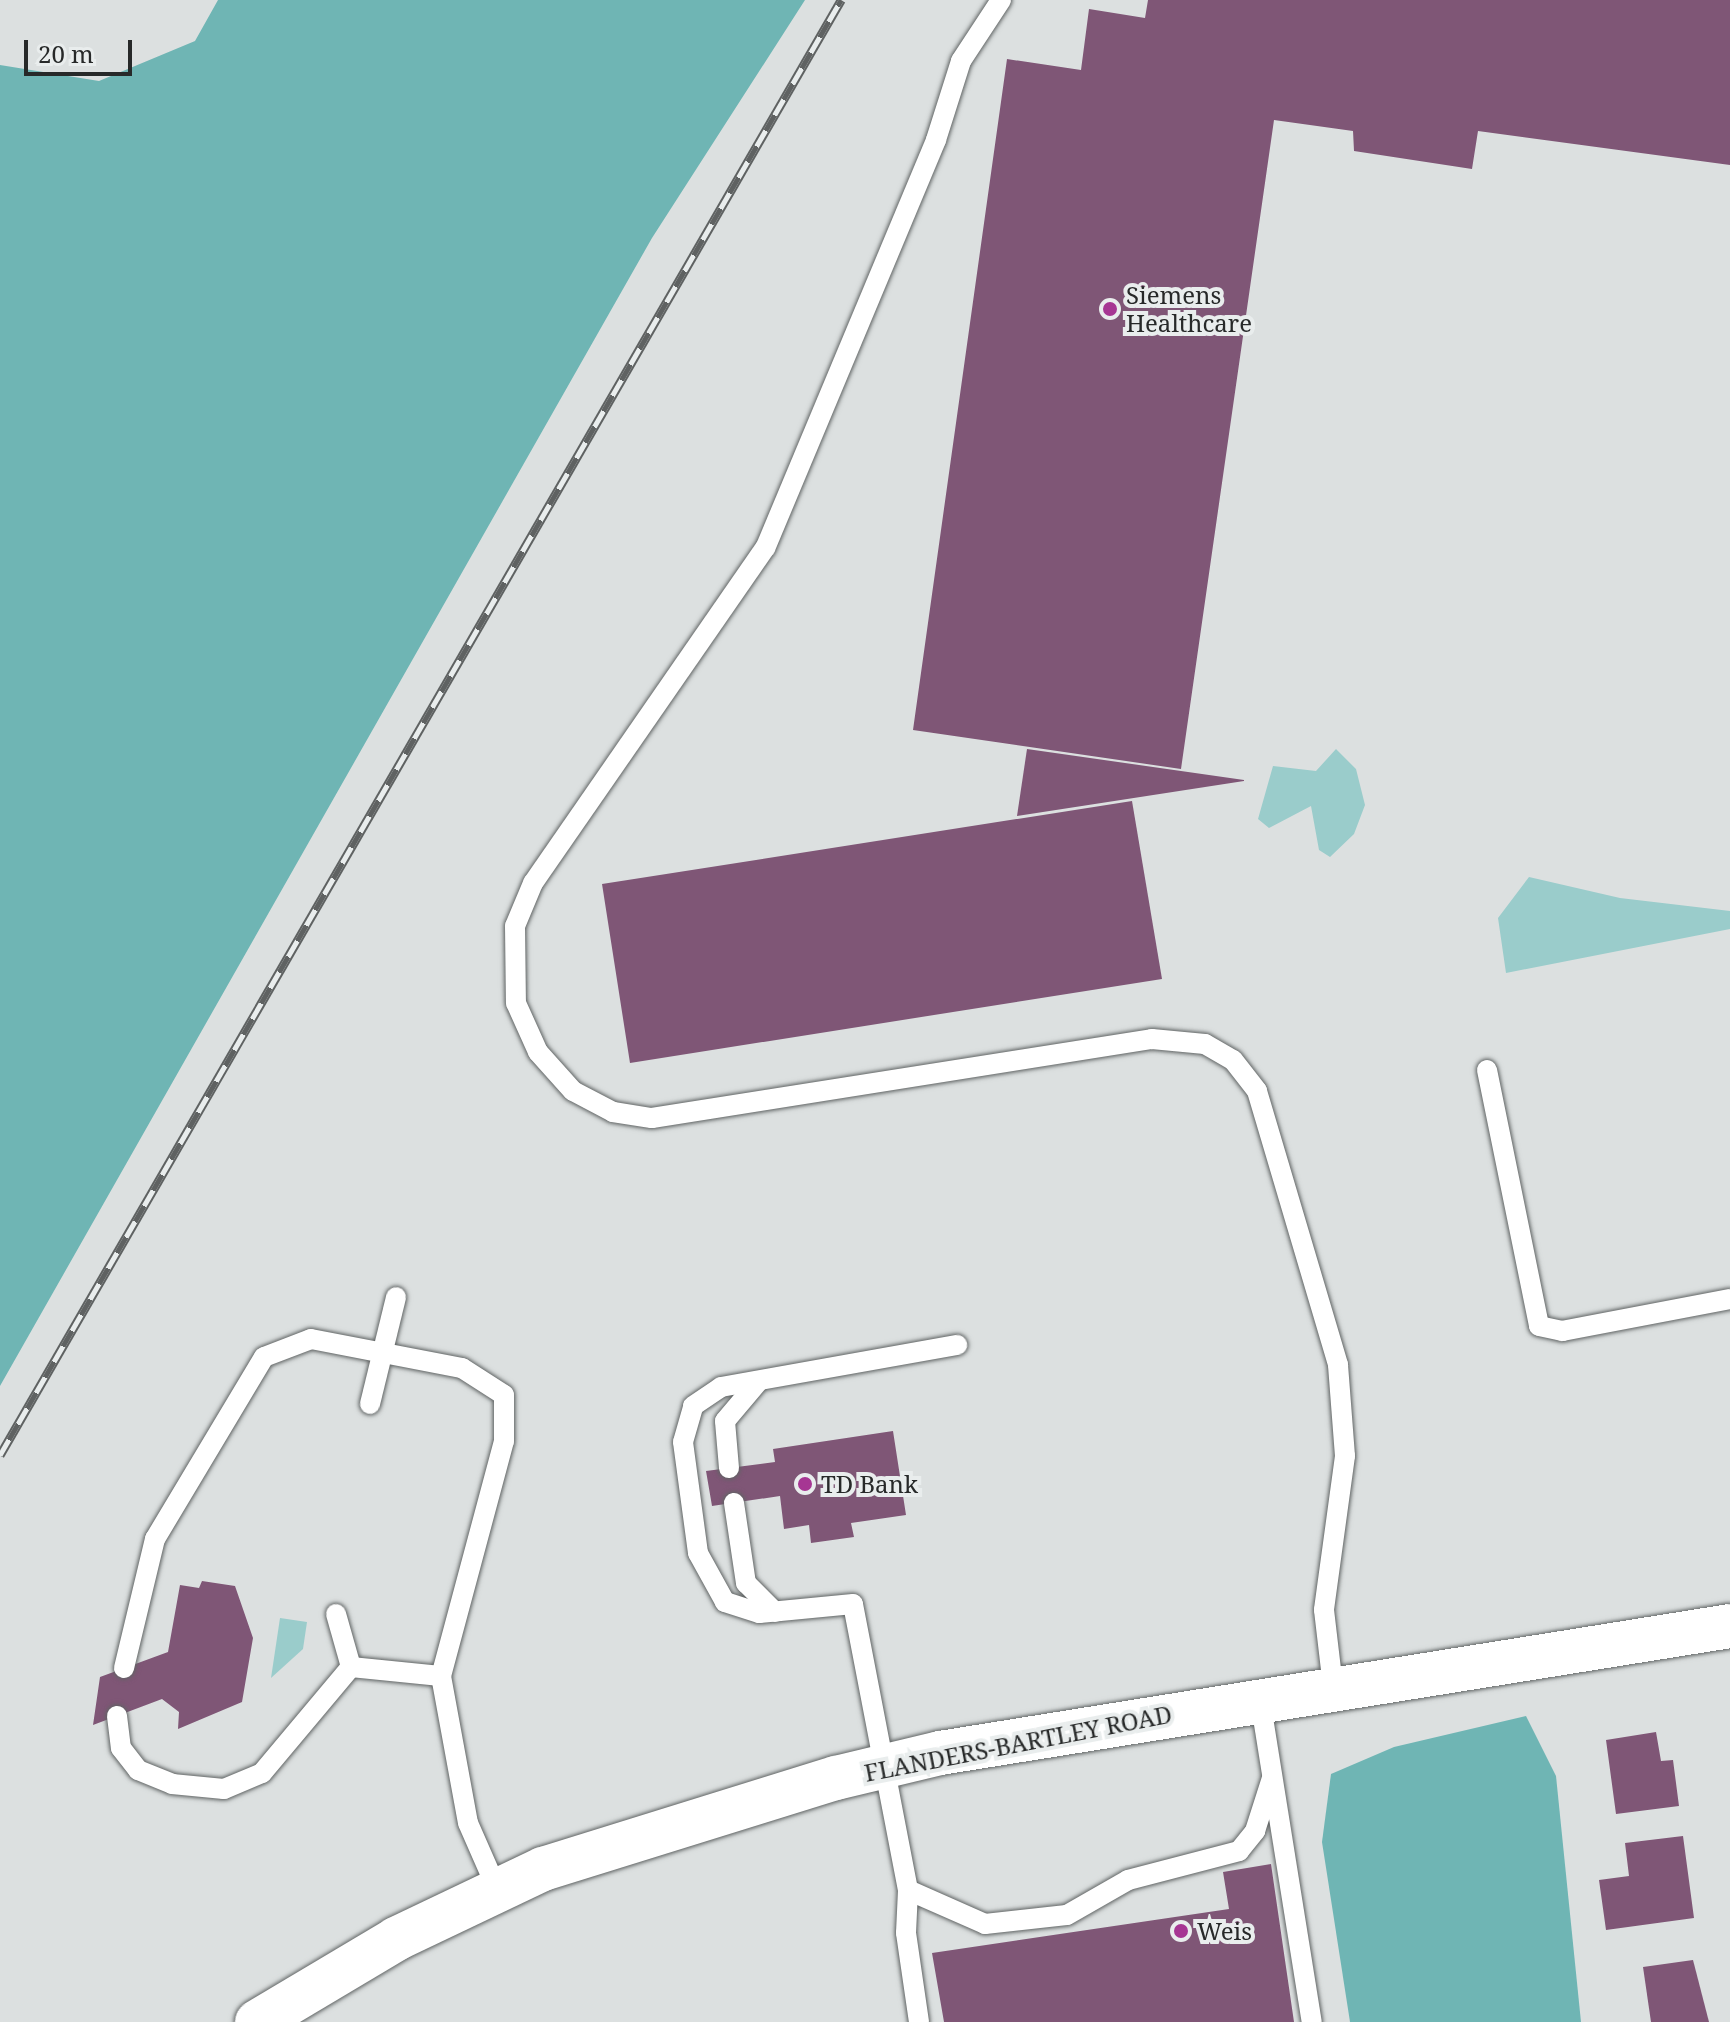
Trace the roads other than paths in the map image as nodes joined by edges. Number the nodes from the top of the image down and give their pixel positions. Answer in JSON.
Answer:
{"nodes":[{"id":1,"x":1001,"y":0,"type":"edge"},
{"id":2,"x":1487,"y":1070,"type":"dead end"},
{"id":3,"x":396,"y":1297,"type":"dead end"},
{"id":4,"x":1730,"y":1299,"type":"edge"},
{"id":5,"x":957,"y":1345,"type":"dead end"},
{"id":6,"x":383,"y":1351,"type":"junction"},
{"id":7,"x":777,"y":1375,"type":"junction"},
{"id":8,"x":370,"y":1404,"type":"dead end"},
{"id":9,"x":729,"y":1468,"type":"dead end"},
{"id":10,"x":734,"y":1503,"type":"dead end"},
{"id":11,"x":775,"y":1612,"type":"junction"},
{"id":12,"x":336,"y":1614,"type":"dead end"},
{"id":13,"x":1730,"y":1626,"type":"edge"},
{"id":14,"x":351,"y":1667,"type":"junction"},
{"id":15,"x":124,"y":1668,"type":"dead end"},
{"id":16,"x":441,"y":1676,"type":"junction"},
{"id":17,"x":1333,"y":1687,"type":"junction"},
{"id":18,"x":1260,"y":1699,"type":"junction"},
{"id":19,"x":117,"y":1716,"type":"dead end"},
{"id":20,"x":881,"y":1766,"type":"junction"},
{"id":21,"x":1272,"y":1778,"type":"junction"},
{"id":22,"x":497,"y":1889,"type":"junction"},
{"id":23,"x":908,"y":1890,"type":"junction"},
{"id":24,"x":257,"y":2022,"type":"edge"},
{"id":25,"x":919,"y":2022,"type":"edge"},
{"id":26,"x":1312,"y":2022,"type":"edge"}],
"edges":[{"from":1,"to":17,"type":"lane"},
{"from":2,"to":4,"type":"lane"},
{"from":3,"to":6,"type":"lane"},
{"from":5,"to":7,"type":"lane"},
{"from":6,"to":8,"type":"lane"},
{"from":6,"to":15,"type":"lane"},
{"from":6,"to":16,"type":"lane"},
{"from":7,"to":9,"type":"lane"},
{"from":7,"to":11,"type":"lane"},
{"from":10,"to":11,"type":"lane"},
{"from":11,"to":20,"type":"lane"},
{"from":12,"to":14,"type":"lane"},
{"from":13,"to":17,"type":"street","name":"FLANDERS-BARTLEY ROAD"},
{"from":14,"to":16,"type":"lane"},
{"from":14,"to":19,"type":"lane"},
{"from":16,"to":22,"type":"lane"},
{"from":17,"to":18,"type":"street","name":"FLANDERS-BARTLEY ROAD"},
{"from":18,"to":20,"type":"street","name":"FLANDERS-BARTLEY ROAD"},
{"from":18,"to":21,"type":"lane"},
{"from":20,"to":22,"type":"street","name":"FLANDERS-BARTLEY ROAD"},
{"from":20,"to":23,"type":"lane"},
{"from":21,"to":23,"type":"lane"},
{"from":21,"to":26,"type":"lane"},
{"from":22,"to":24,"type":"street","name":"FLANDERS-BARTLEY ROAD"},
{"from":23,"to":25,"type":"lane"}]}
